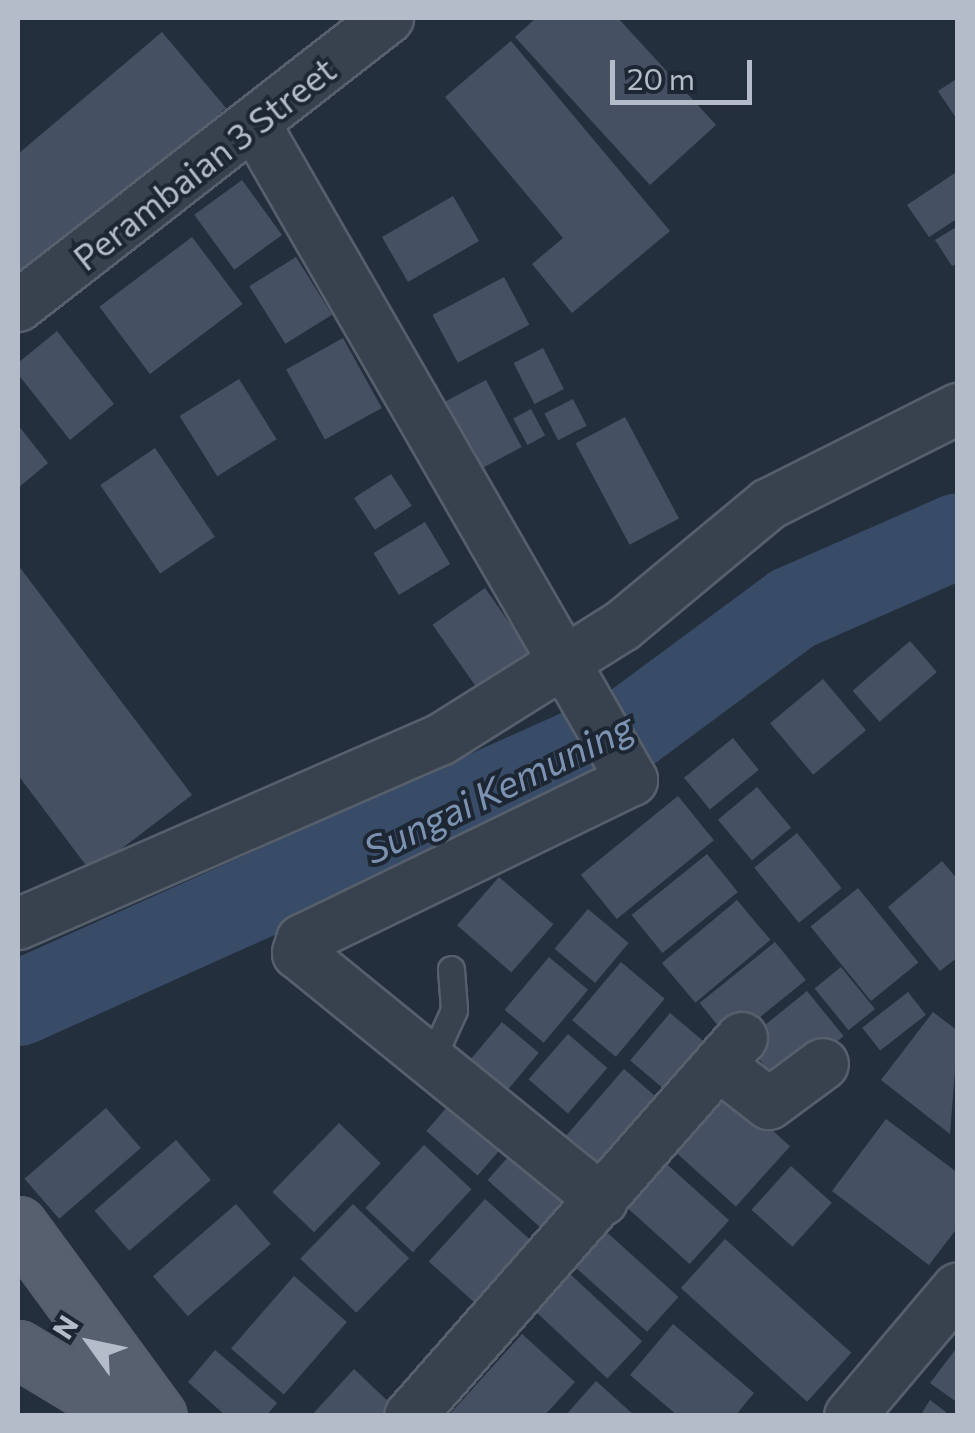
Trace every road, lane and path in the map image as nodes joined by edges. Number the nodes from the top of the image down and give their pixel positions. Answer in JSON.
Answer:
{"nodes":[{"id":1,"x":388,"y":18,"type":"edge"},
{"id":2,"x":255,"y":125,"type":"junction"},
{"id":3,"x":18,"y":306,"type":"edge"},
{"id":4,"x":958,"y":409,"type":"edge"},
{"id":5,"x":571,"y":683,"type":"junction"},
{"id":6,"x":18,"y":924,"type":"edge"},
{"id":7,"x":451,"y":969,"type":"dead end"},
{"id":8,"x":431,"y":1061,"type":"junction"},
{"id":9,"x":823,"y":1064,"type":"dead end"},
{"id":10,"x":602,"y":1200,"type":"junction"},
{"id":11,"x":18,"y":1225,"type":"edge"},
{"id":12,"x":958,"y":1288,"type":"edge"},
{"id":13,"x":18,"y":1348,"type":"edge"},
{"id":14,"x":129,"y":1416,"type":"edge"},
{"id":15,"x":158,"y":1416,"type":"edge"},
{"id":16,"x":410,"y":1416,"type":"edge"},
{"id":17,"x":850,"y":1416,"type":"edge"}],
"edges":[{"from":1,"to":2,"type":"street","name":"Perambaian 3 Street"},
{"from":2,"to":3,"type":"street","name":"Perambaian 3 Street"},
{"from":2,"to":5,"type":"street"},
{"from":4,"to":5,"type":"street"},
{"from":5,"to":6,"type":"street"},
{"from":5,"to":8,"type":"street"},
{"from":7,"to":8,"type":"lane"},
{"from":8,"to":10,"type":"street"},
{"from":9,"to":10,"type":"street"},
{"from":10,"to":16,"type":"street"},
{"from":11,"to":15,"type":"main road"},
{"from":12,"to":17,"type":"street"},
{"from":13,"to":14,"type":"main road"}]}
